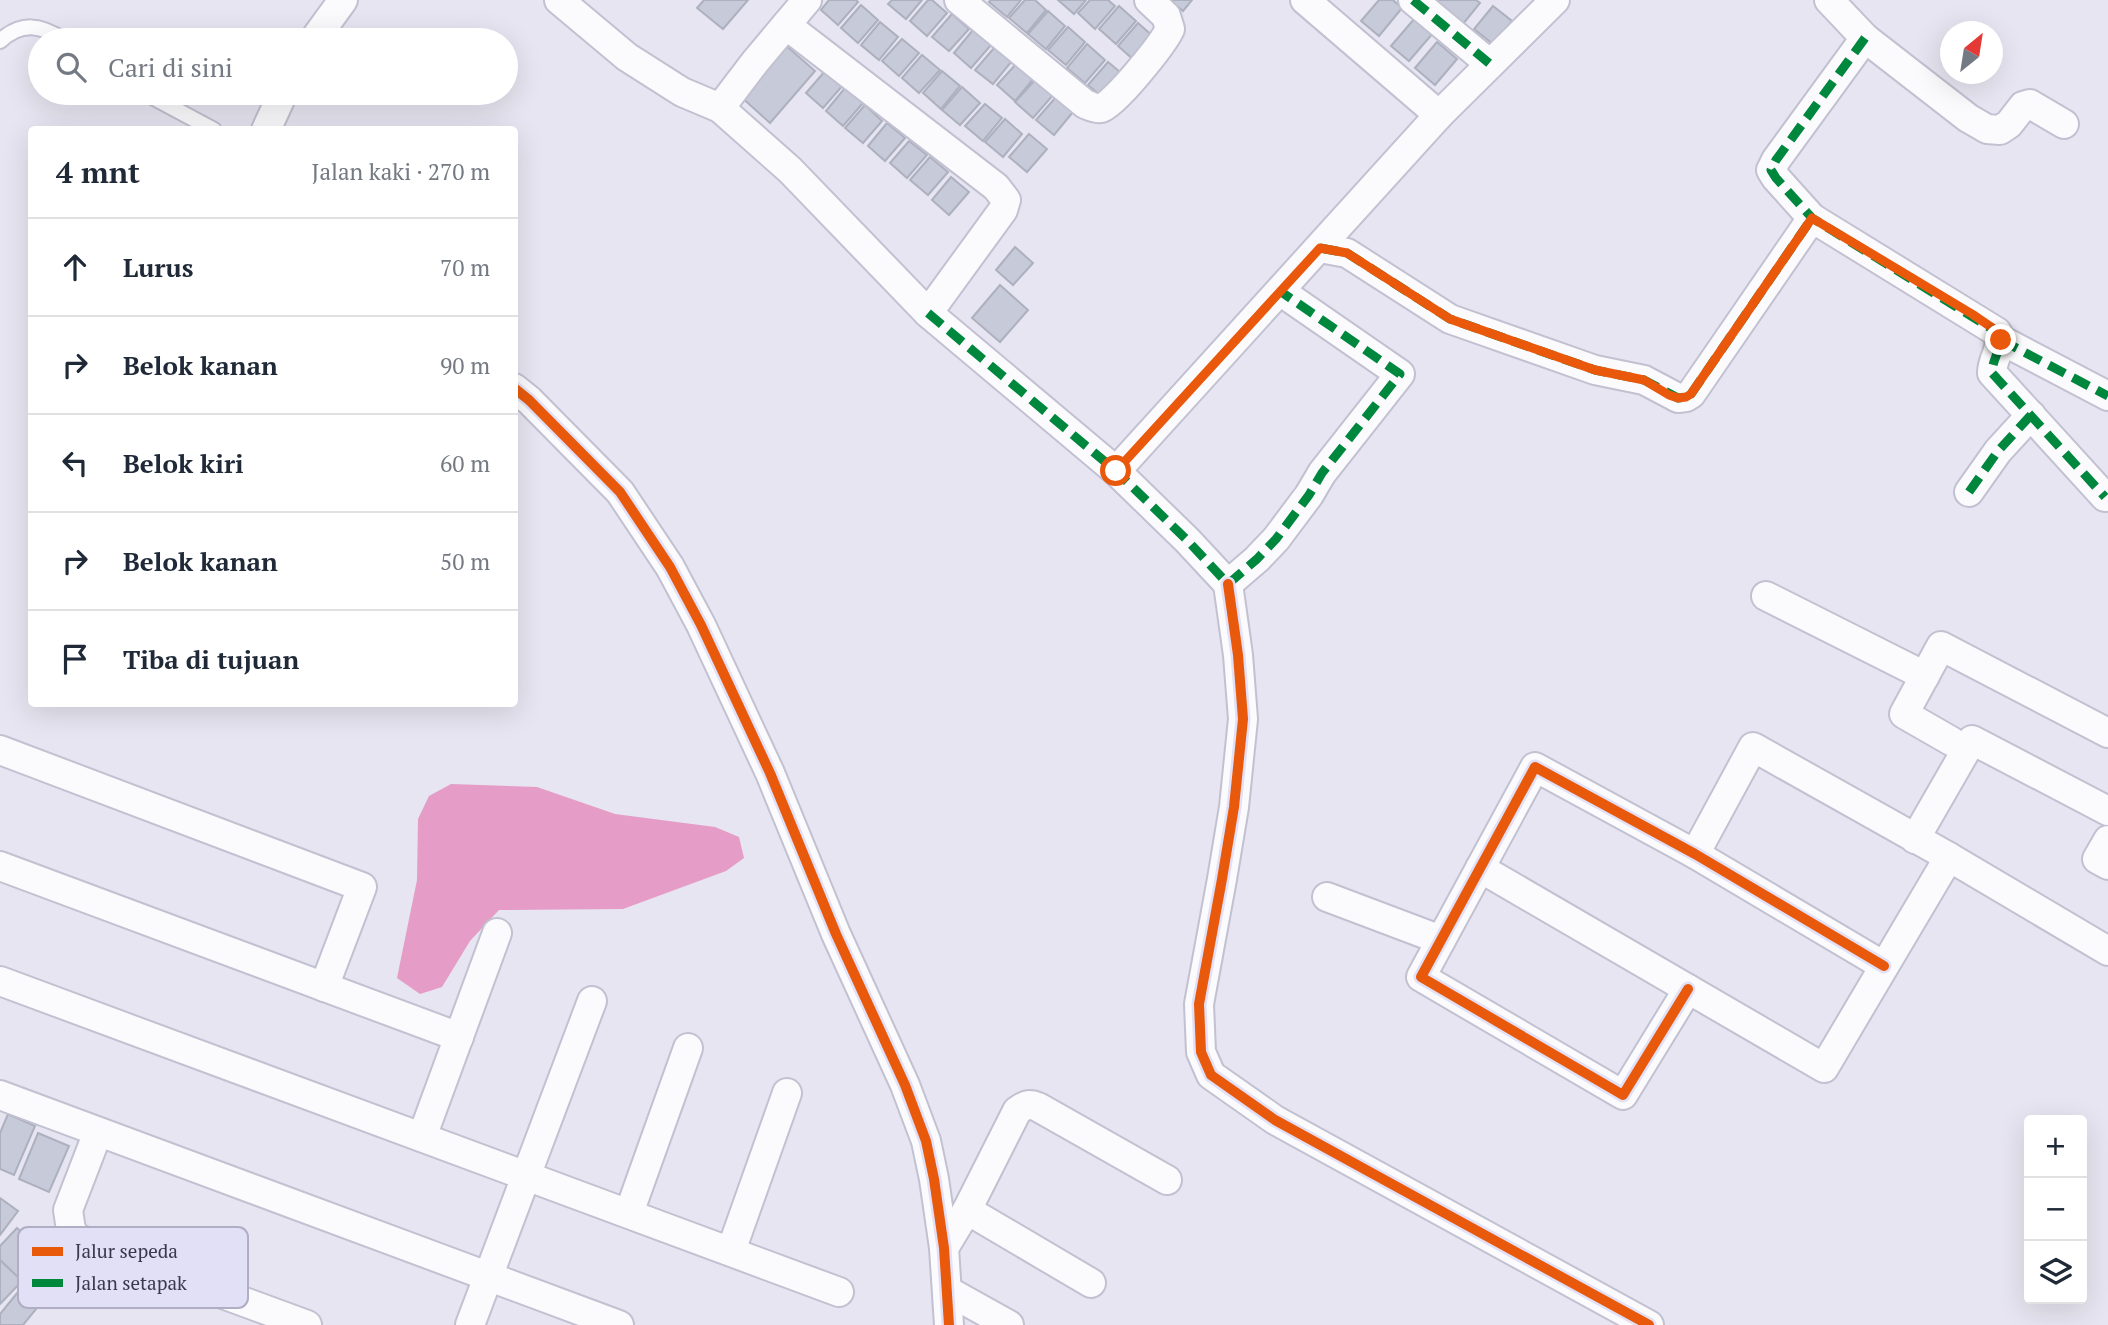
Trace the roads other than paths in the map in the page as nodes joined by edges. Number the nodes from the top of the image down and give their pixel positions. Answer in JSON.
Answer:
{"nodes":[{"id":1,"x":343,"y":0,"type":"edge"},
{"id":2,"x":559,"y":0,"type":"edge"},
{"id":3,"x":807,"y":0,"type":"edge"},
{"id":4,"x":959,"y":0,"type":"edge"},
{"id":5,"x":1149,"y":0,"type":"edge"},
{"id":6,"x":1305,"y":0,"type":"edge"},
{"id":7,"x":1413,"y":0,"type":"edge"},
{"id":8,"x":1555,"y":0,"type":"edge"},
{"id":9,"x":1829,"y":0,"type":"edge"},
{"id":10,"x":786,"y":25,"type":"junction"},
{"id":11,"x":28,"y":28,"type":"edge"},
{"id":12,"x":323,"y":28,"type":"edge"},
{"id":13,"x":1865,"y":38,"type":"junction"},
{"id":14,"x":0,"y":41,"type":"edge"},
{"id":15,"x":1490,"y":64,"type":"junction"},
{"id":16,"x":167,"y":105,"type":"edge"},
{"id":17,"x":277,"y":105,"type":"edge"},
{"id":18,"x":720,"y":108,"type":"junction"},
{"id":19,"x":1439,"y":115,"type":"junction"},
{"id":20,"x":2064,"y":124,"type":"dead end"},
{"id":21,"x":207,"y":126,"type":"edge"},
{"id":22,"x":268,"y":126,"type":"edge"},
{"id":23,"x":1812,"y":218,"type":"junction"},
{"id":24,"x":1320,"y":248,"type":"junction"},
{"id":25,"x":1280,"y":291,"type":"junction"},
{"id":26,"x":928,"y":313,"type":"junction"},
{"id":27,"x":2001,"y":340,"type":"junction"},
{"id":28,"x":518,"y":391,"type":"edge"},
{"id":29,"x":2108,"y":396,"type":"edge"},
{"id":30,"x":2031,"y":415,"type":"junction"},
{"id":31,"x":1116,"y":471,"type":"junction"},
{"id":32,"x":1969,"y":492,"type":"dead end"},
{"id":33,"x":2105,"y":497,"type":"dead end"},
{"id":34,"x":1228,"y":584,"type":"junction"},
{"id":35,"x":1766,"y":596,"type":"dead end"},
{"id":36,"x":1925,"y":676,"type":"junction"},
{"id":37,"x":2108,"y":733,"type":"edge"},
{"id":38,"x":1951,"y":741,"type":"dead end"},
{"id":39,"x":0,"y":750,"type":"edge"},
{"id":40,"x":2108,"y":811,"type":"edge"},
{"id":41,"x":1915,"y":839,"type":"junction"},
{"id":42,"x":2108,"y":839,"type":"edge"},
{"id":43,"x":1695,"y":854,"type":"junction"},
{"id":44,"x":1949,"y":857,"type":"junction"},
{"id":45,"x":2108,"y":865,"type":"edge"},
{"id":46,"x":0,"y":866,"type":"edge"},
{"id":47,"x":1480,"y":868,"type":"junction"},
{"id":48,"x":1327,"y":897,"type":"dead end"},
{"id":49,"x":497,"y":933,"type":"dead end"},
{"id":50,"x":1441,"y":940,"type":"junction"},
{"id":51,"x":2108,"y":951,"type":"edge"},
{"id":52,"x":1884,"y":966,"type":"junction"},
{"id":53,"x":0,"y":981,"type":"edge"},
{"id":54,"x":324,"y":987,"type":"junction"},
{"id":55,"x":1688,"y":989,"type":"junction"},
{"id":56,"x":592,"y":1001,"type":"dead end"},
{"id":57,"x":459,"y":1037,"type":"junction"},
{"id":58,"x":688,"y":1048,"type":"dead end"},
{"id":59,"x":787,"y":1093,"type":"dead end"},
{"id":60,"x":0,"y":1096,"type":"edge"},
{"id":61,"x":98,"y":1132,"type":"junction"},
{"id":62,"x":422,"y":1137,"type":"junction"},
{"id":63,"x":527,"y":1175,"type":"junction"},
{"id":64,"x":1167,"y":1180,"type":"dead end"},
{"id":65,"x":967,"y":1210,"type":"junction"},
{"id":66,"x":629,"y":1213,"type":"junction"},
{"id":67,"x":71,"y":1227,"type":"edge"},
{"id":68,"x":944,"y":1248,"type":"junction"},
{"id":69,"x":731,"y":1251,"type":"junction"},
{"id":70,"x":488,"y":1277,"type":"junction"},
{"id":71,"x":1091,"y":1283,"type":"dead end"},
{"id":72,"x":948,"y":1291,"type":"junction"},
{"id":73,"x":839,"y":1292,"type":"dead end"},
{"id":74,"x":248,"y":1303,"type":"edge"},
{"id":75,"x":307,"y":1325,"type":"edge"},
{"id":76,"x":470,"y":1325,"type":"edge"},
{"id":77,"x":619,"y":1325,"type":"edge"},
{"id":78,"x":949,"y":1325,"type":"edge"},
{"id":79,"x":1009,"y":1325,"type":"edge"},
{"id":80,"x":1649,"y":1325,"type":"edge"}],
"edges":[{"from":1,"to":12,"type":"street"},
{"from":2,"to":18,"type":"street"},
{"from":3,"to":10,"type":"street"},
{"from":4,"to":5,"type":"street"},
{"from":6,"to":19,"type":"street"},
{"from":7,"to":15,"type":"street"},
{"from":8,"to":15,"type":"street"},
{"from":9,"to":13,"type":"street"},
{"from":10,"to":18,"type":"street"},
{"from":10,"to":26,"type":"street"},
{"from":11,"to":14,"type":"lane"},
{"from":13,"to":20,"type":"street"},
{"from":13,"to":23,"type":"street"},
{"from":15,"to":19,"type":"street"},
{"from":16,"to":21,"type":"lane"},
{"from":17,"to":22,"type":"street"},
{"from":18,"to":26,"type":"street"},
{"from":19,"to":24,"type":"street"},
{"from":23,"to":24,"type":"street"},
{"from":23,"to":27,"type":"street"},
{"from":24,"to":25,"type":"street"},
{"from":25,"to":31,"type":"street"},
{"from":25,"to":34,"type":"street"},
{"from":26,"to":31,"type":"street"},
{"from":27,"to":29,"type":"street"},
{"from":27,"to":30,"type":"street"},
{"from":28,"to":68,"type":"street"},
{"from":30,"to":32,"type":"street"},
{"from":30,"to":33,"type":"street"},
{"from":31,"to":34,"type":"street"},
{"from":34,"to":80,"type":"street"},
{"from":35,"to":36,"type":"street"},
{"from":36,"to":37,"type":"street"},
{"from":36,"to":38,"type":"street"},
{"from":39,"to":54,"type":"street"},
{"from":40,"to":41,"type":"street"},
{"from":41,"to":43,"type":"street"},
{"from":41,"to":44,"type":"street"},
{"from":42,"to":45,"type":"street"},
{"from":43,"to":47,"type":"street"},
{"from":43,"to":52,"type":"street"},
{"from":44,"to":51,"type":"street"},
{"from":44,"to":52,"type":"street"},
{"from":46,"to":54,"type":"street"},
{"from":47,"to":50,"type":"street"},
{"from":47,"to":55,"type":"street"},
{"from":48,"to":50,"type":"street"},
{"from":49,"to":57,"type":"street"},
{"from":50,"to":55,"type":"street"},
{"from":52,"to":55,"type":"street"},
{"from":53,"to":62,"type":"street"},
{"from":54,"to":57,"type":"street"},
{"from":56,"to":63,"type":"street"},
{"from":57,"to":62,"type":"street"},
{"from":58,"to":66,"type":"street"},
{"from":59,"to":69,"type":"street"},
{"from":60,"to":61,"type":"street"},
{"from":61,"to":67,"type":"street"},
{"from":61,"to":70,"type":"street"},
{"from":62,"to":63,"type":"street"},
{"from":63,"to":66,"type":"street"},
{"from":63,"to":70,"type":"street"},
{"from":64,"to":65,"type":"street"},
{"from":65,"to":68,"type":"street"},
{"from":65,"to":71,"type":"street"},
{"from":66,"to":69,"type":"street"},
{"from":68,"to":72,"type":"street"},
{"from":69,"to":73,"type":"street"},
{"from":70,"to":76,"type":"street"},
{"from":70,"to":77,"type":"street"},
{"from":72,"to":78,"type":"street"},
{"from":72,"to":79,"type":"street"},
{"from":74,"to":75,"type":"street"}]}
